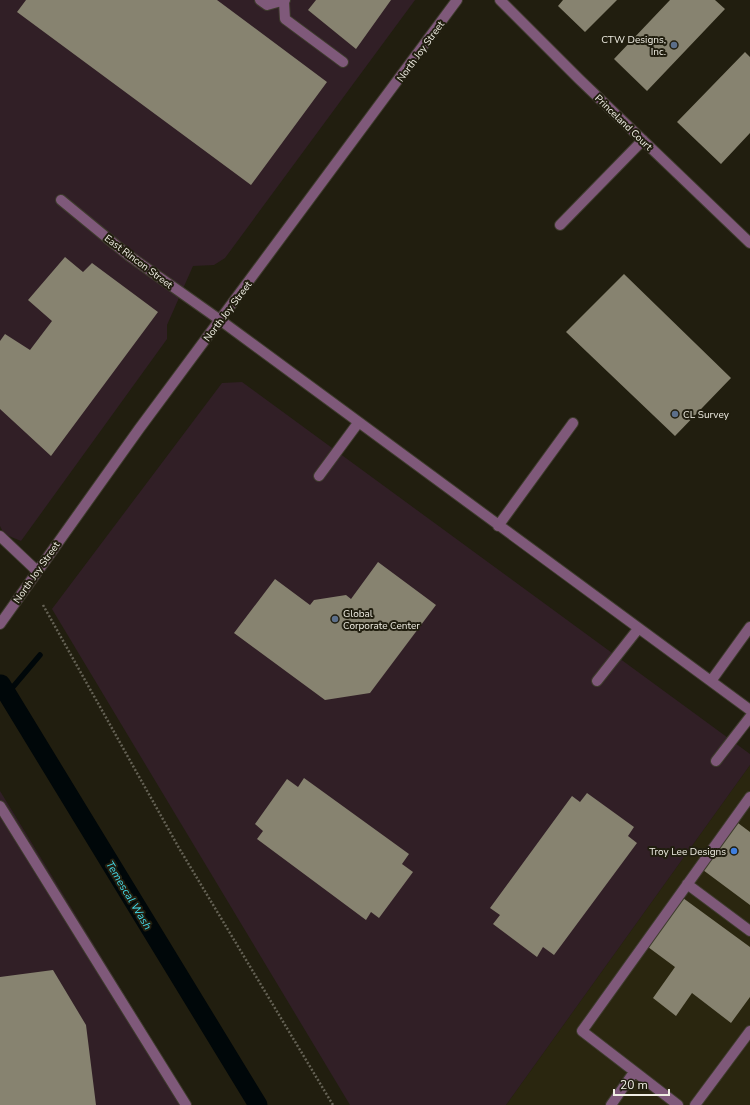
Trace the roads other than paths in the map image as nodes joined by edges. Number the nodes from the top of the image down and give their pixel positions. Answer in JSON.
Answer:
{"nodes":[{"id":1,"x":260,"y":0,"type":"edge"},
{"id":2,"x":458,"y":0,"type":"edge"},
{"id":3,"x":500,"y":0,"type":"edge"},
{"id":4,"x":284,"y":1,"type":"edge"},
{"id":5,"x":343,"y":62,"type":"dead end"},
{"id":6,"x":642,"y":140,"type":"junction"},
{"id":7,"x":61,"y":200,"type":"dead end"},
{"id":8,"x":560,"y":225,"type":"dead end"},
{"id":9,"x":750,"y":243,"type":"edge"},
{"id":10,"x":220,"y":320,"type":"junction"},
{"id":11,"x":358,"y":423,"type":"junction"},
{"id":12,"x":573,"y":423,"type":"dead end"},
{"id":13,"x":319,"y":476,"type":"dead end"},
{"id":14,"x":498,"y":526,"type":"junction"},
{"id":15,"x":0,"y":536,"type":"edge"},
{"id":16,"x":37,"y":571,"type":"junction"},
{"id":17,"x":0,"y":624,"type":"edge"},
{"id":18,"x":750,"y":627,"type":"edge"},
{"id":19,"x":638,"y":628,"type":"junction"},
{"id":20,"x":596,"y":681,"type":"dead end"},
{"id":21,"x":711,"y":681,"type":"junction"},
{"id":22,"x":750,"y":710,"type":"edge"},
{"id":23,"x":750,"y":717,"type":"edge"},
{"id":24,"x":716,"y":761,"type":"dead end"},
{"id":25,"x":750,"y":797,"type":"edge"},
{"id":26,"x":0,"y":806,"type":"edge"},
{"id":27,"x":687,"y":884,"type":"junction"},
{"id":28,"x":750,"y":931,"type":"edge"},
{"id":29,"x":750,"y":1032,"type":"edge"},
{"id":30,"x":634,"y":1072,"type":"junction"},
{"id":31,"x":186,"y":1105,"type":"edge"},
{"id":32,"x":611,"y":1105,"type":"edge"},
{"id":33,"x":678,"y":1105,"type":"edge"},
{"id":34,"x":695,"y":1105,"type":"edge"}],
"edges":[{"from":1,"to":4,"type":"street"},
{"from":2,"to":10,"type":"street","name":"North Joy Street"},
{"from":3,"to":6,"type":"street","name":"Princeland Court"},
{"from":4,"to":5,"type":"street"},
{"from":6,"to":8,"type":"street"},
{"from":6,"to":9,"type":"street","name":"Princeland Court"},
{"from":7,"to":10,"type":"street","name":"East Rincon Street"},
{"from":10,"to":11,"type":"street","name":"East Rincon Street"},
{"from":10,"to":16,"type":"street","name":"North Joy Street"},
{"from":11,"to":13,"type":"street"},
{"from":11,"to":14,"type":"street","name":"East Rincon Street"},
{"from":12,"to":14,"type":"street"},
{"from":14,"to":19,"type":"street","name":"East Rincon Street"},
{"from":15,"to":16,"type":"street"},
{"from":16,"to":17,"type":"street","name":"North Joy Street"},
{"from":18,"to":21,"type":"street"},
{"from":19,"to":20,"type":"street"},
{"from":19,"to":21,"type":"street","name":"East Rincon Street"},
{"from":21,"to":22,"type":"street","name":"East Rincon Street"},
{"from":23,"to":24,"type":"street"},
{"from":25,"to":27,"type":"street"},
{"from":26,"to":31,"type":"street"},
{"from":27,"to":28,"type":"street"},
{"from":27,"to":30,"type":"street"},
{"from":29,"to":34,"type":"street"},
{"from":30,"to":32,"type":"street"},
{"from":30,"to":33,"type":"street"}]}
